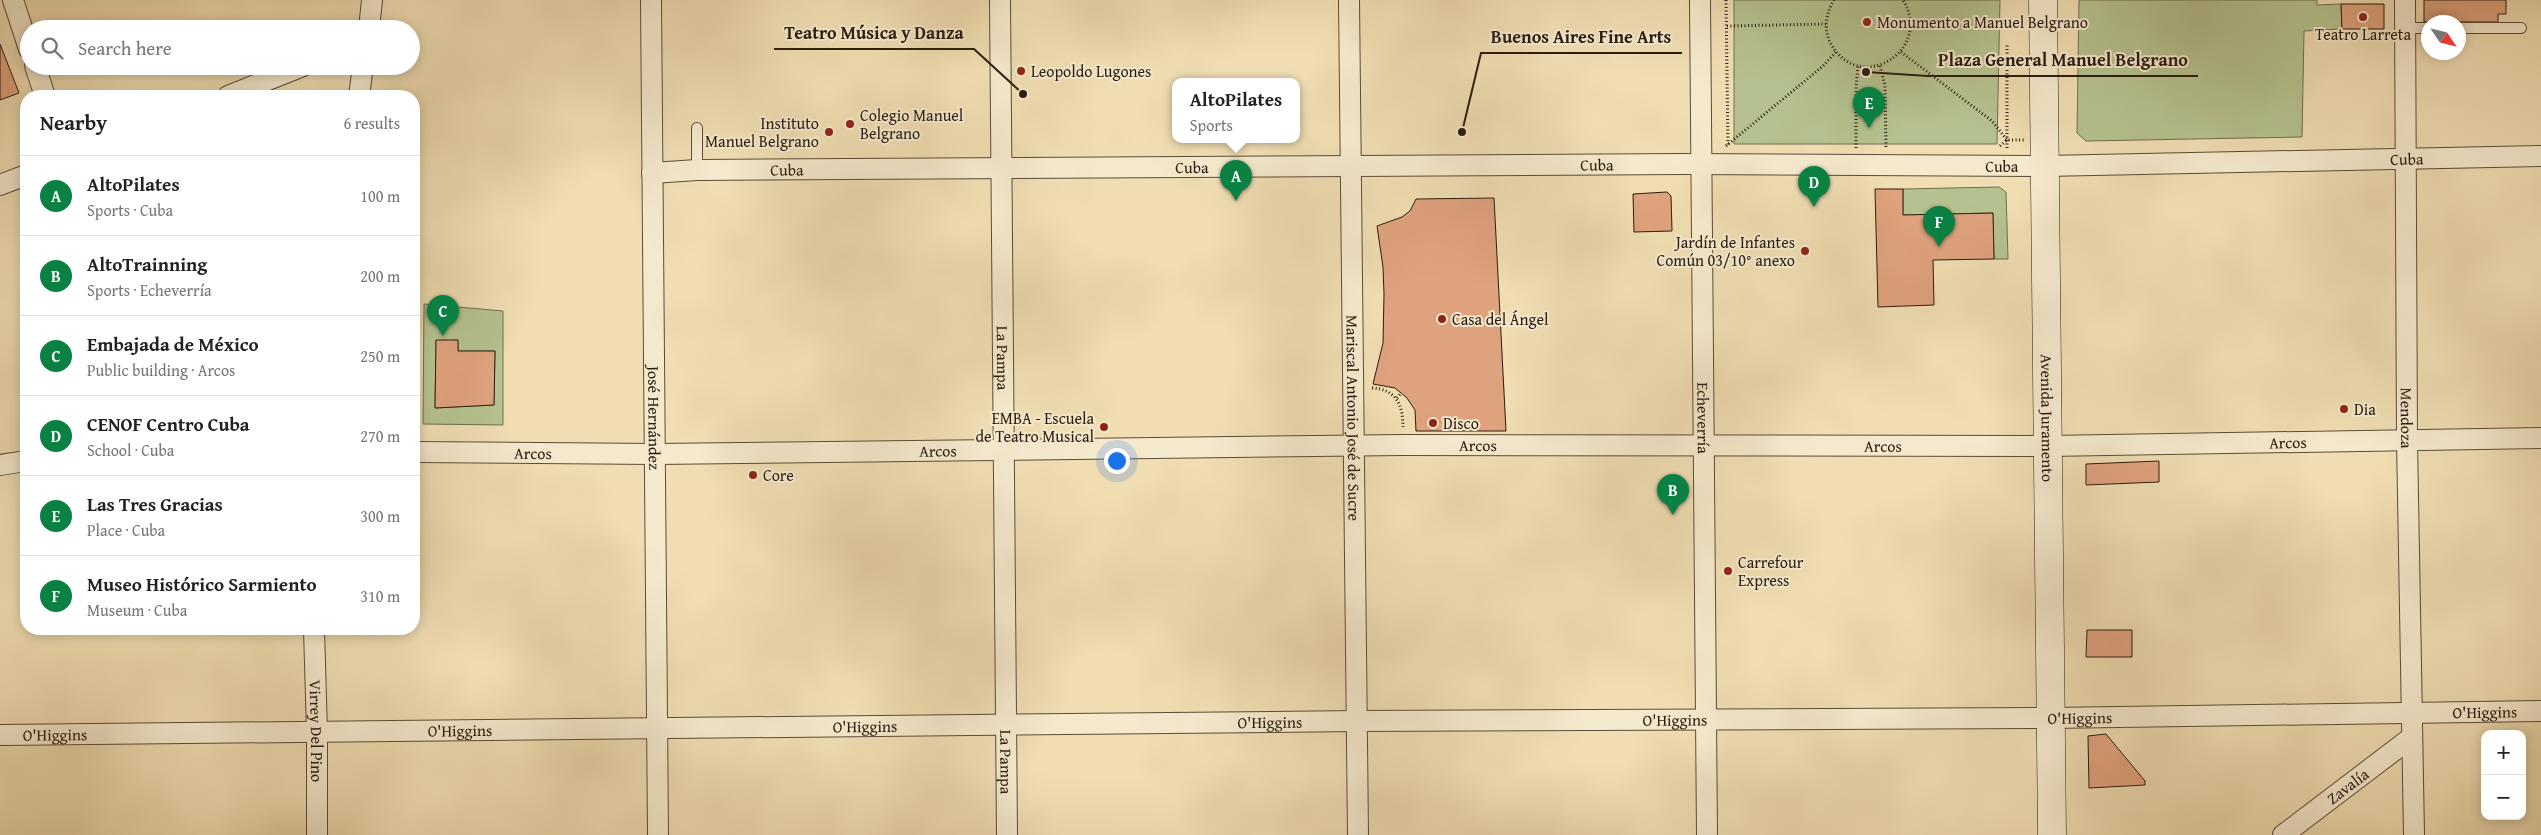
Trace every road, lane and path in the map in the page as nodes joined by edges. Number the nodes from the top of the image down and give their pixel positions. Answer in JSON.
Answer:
{"nodes":[{"id":1,"x":13,"y":0,"type":"edge"},
{"id":2,"x":372,"y":0,"type":"edge"},
{"id":3,"x":651,"y":0,"type":"edge"},
{"id":4,"x":1000,"y":0,"type":"edge"},
{"id":5,"x":1350,"y":0,"type":"edge"},
{"id":6,"x":1700,"y":0,"type":"edge"},
{"id":7,"x":1726,"y":0,"type":"edge"},
{"id":8,"x":1834,"y":0,"type":"edge"},
{"id":9,"x":1904,"y":0,"type":"edge"},
{"id":10,"x":2043,"y":0,"type":"edge"},
{"id":11,"x":2405,"y":0,"type":"edge"},
{"id":12,"x":369,"y":20,"type":"edge"},
{"id":13,"x":20,"y":21,"type":"edge"},
{"id":14,"x":1911,"y":23,"type":"junction"},
{"id":15,"x":1826,"y":24,"type":"junction"},
{"id":16,"x":1727,"y":26,"type":"junction"},
{"id":17,"x":2007,"y":28,"type":"dead end"},
{"id":18,"x":2405,"y":28,"type":"junction"},
{"id":19,"x":2421,"y":28,"type":"edge"},
{"id":20,"x":2466,"y":28,"type":"edge"},
{"id":21,"x":2521,"y":28,"type":"dead end"},
{"id":22,"x":2007,"y":44,"type":"dead end"},
{"id":23,"x":1836,"y":52,"type":"junction"},
{"id":24,"x":1901,"y":52,"type":"junction"},
{"id":25,"x":1858,"y":66,"type":"junction"},
{"id":26,"x":1880,"y":66,"type":"junction"},
{"id":27,"x":38,"y":75,"type":"edge"},
{"id":28,"x":280,"y":75,"type":"edge"},
{"id":29,"x":362,"y":75,"type":"edge"},
{"id":30,"x":42,"y":90,"type":"edge"},
{"id":31,"x":243,"y":90,"type":"edge"},
{"id":32,"x":360,"y":90,"type":"edge"},
{"id":33,"x":697,"y":128,"type":"dead end"},
{"id":34,"x":2045,"y":139,"type":"junction"},
{"id":35,"x":2007,"y":140,"type":"junction"},
{"id":36,"x":1718,"y":141,"type":"dead end"},
{"id":37,"x":1726,"y":146,"type":"junction"},
{"id":38,"x":1734,"y":148,"type":"dead end"},
{"id":39,"x":1847,"y":150,"type":"dead end"},
{"id":40,"x":1856,"y":150,"type":"junction"},
{"id":41,"x":1866,"y":150,"type":"dead end"},
{"id":42,"x":1895,"y":150,"type":"dead end"},
{"id":43,"x":1997,"y":150,"type":"dead end"},
{"id":44,"x":2541,"y":156,"type":"edge"},
{"id":45,"x":2406,"y":158,"type":"junction"},
{"id":46,"x":1701,"y":164,"type":"junction"},
{"id":47,"x":2045,"y":166,"type":"junction"},
{"id":48,"x":1351,"y":167,"type":"junction"},
{"id":49,"x":697,"y":170,"type":"junction"},
{"id":50,"x":1001,"y":170,"type":"junction"},
{"id":51,"x":652,"y":173,"type":"junction"},
{"id":52,"x":20,"y":177,"type":"edge"},
{"id":53,"x":0,"y":185,"type":"edge"},
{"id":54,"x":1352,"y":388,"type":"junction"},
{"id":55,"x":1401,"y":393,"type":"dead end"},
{"id":56,"x":1397,"y":398,"type":"junction"},
{"id":57,"x":2541,"y":438,"type":"edge"},
{"id":58,"x":2408,"y":440,"type":"junction"},
{"id":59,"x":1403,"y":445,"type":"junction"},
{"id":60,"x":1704,"y":445,"type":"junction"},
{"id":61,"x":1353,"y":446,"type":"junction"},
{"id":62,"x":2048,"y":446,"type":"junction"},
{"id":63,"x":1004,"y":449,"type":"junction"},
{"id":64,"x":420,"y":452,"type":"edge"},
{"id":65,"x":656,"y":454,"type":"junction"},
{"id":66,"x":20,"y":462,"type":"edge"},
{"id":67,"x":0,"y":465,"type":"edge"},
{"id":68,"x":314,"y":635,"type":"edge"},
{"id":69,"x":2541,"y":711,"type":"edge"},
{"id":70,"x":2412,"y":712,"type":"junction"},
{"id":71,"x":2050,"y":718,"type":"junction"},
{"id":72,"x":1705,"y":720,"type":"junction"},
{"id":73,"x":1358,"y":721,"type":"junction"},
{"id":74,"x":1007,"y":725,"type":"junction"},
{"id":75,"x":658,"y":727,"type":"junction"},
{"id":76,"x":317,"y":733,"type":"junction"},
{"id":77,"x":0,"y":735,"type":"edge"},
{"id":78,"x":2412,"y":737,"type":"junction"},
{"id":79,"x":317,"y":835,"type":"edge"},
{"id":80,"x":658,"y":835,"type":"edge"},
{"id":81,"x":1007,"y":835,"type":"edge"},
{"id":82,"x":1358,"y":835,"type":"edge"},
{"id":83,"x":1707,"y":835,"type":"edge"},
{"id":84,"x":2052,"y":835,"type":"edge"},
{"id":85,"x":2283,"y":835,"type":"edge"},
{"id":86,"x":2414,"y":835,"type":"edge"}],
"edges":[{"from":1,"to":13,"type":"street"},
{"from":2,"to":12,"type":"street"},
{"from":3,"to":51,"type":"street","name":"José Hernández"},
{"from":4,"to":50,"type":"street","name":"La Pampa"},
{"from":5,"to":48,"type":"street","name":"Mariscal Antonio José de Sucre"},
{"from":6,"to":46,"type":"street","name":"Echeverría"},
{"from":7,"to":16,"type":"path"},
{"from":8,"to":15,"type":"path"},
{"from":9,"to":14,"type":"path"},
{"from":10,"to":34,"type":"main road","name":"Avenida Juramento"},
{"from":11,"to":18,"type":"street","name":"Mendoza"},
{"from":14,"to":17,"type":"path"},
{"from":14,"to":24,"type":"path"},
{"from":15,"to":16,"type":"path"},
{"from":15,"to":23,"type":"path"},
{"from":16,"to":37,"type":"path"},
{"from":18,"to":19,"type":"lane"},
{"from":18,"to":45,"type":"street","name":"Mendoza"},
{"from":20,"to":21,"type":"lane"},
{"from":22,"to":35,"type":"path"},
{"from":23,"to":25,"type":"path"},
{"from":23,"to":37,"type":"path"},
{"from":24,"to":26,"type":"path"},
{"from":24,"to":35,"type":"path"},
{"from":25,"to":26,"type":"path"},
{"from":25,"to":40,"type":"path"},
{"from":26,"to":42,"type":"path"},
{"from":27,"to":30,"type":"street"},
{"from":28,"to":31,"type":"street"},
{"from":29,"to":32,"type":"street"},
{"from":33,"to":49,"type":"lane"},
{"from":34,"to":35,"type":"path"},
{"from":34,"to":47,"type":"main road","name":"Avenida Juramento"},
{"from":35,"to":43,"type":"path"},
{"from":36,"to":37,"type":"path"},
{"from":37,"to":38,"type":"path"},
{"from":39,"to":40,"type":"path"},
{"from":40,"to":41,"type":"path"},
{"from":44,"to":45,"type":"street","name":"Cuba"},
{"from":45,"to":47,"type":"street","name":"Cuba"},
{"from":45,"to":58,"type":"street","name":"Mendoza"},
{"from":46,"to":47,"type":"street","name":"Cuba"},
{"from":46,"to":48,"type":"street","name":"Cuba"},
{"from":46,"to":60,"type":"street","name":"Echeverría"},
{"from":47,"to":62,"type":"main road","name":"Avenida Juramento"},
{"from":48,"to":50,"type":"street","name":"Cuba"},
{"from":48,"to":54,"type":"street","name":"Mariscal Antonio José de Sucre"},
{"from":49,"to":50,"type":"street","name":"Cuba"},
{"from":49,"to":51,"type":"street","name":"Cuba"},
{"from":50,"to":63,"type":"street","name":"La Pampa"},
{"from":51,"to":65,"type":"street","name":"José Hernández"},
{"from":52,"to":53,"type":"street"},
{"from":54,"to":56,"type":"path"},
{"from":54,"to":61,"type":"street","name":"Mariscal Antonio José de Sucre"},
{"from":55,"to":56,"type":"path"},
{"from":56,"to":59,"type":"path"},
{"from":57,"to":58,"type":"street","name":"Arcos"},
{"from":58,"to":62,"type":"street","name":"Arcos"},
{"from":58,"to":70,"type":"street","name":"Mendoza"},
{"from":59,"to":60,"type":"street","name":"Arcos"},
{"from":59,"to":61,"type":"street","name":"Arcos"},
{"from":60,"to":62,"type":"street","name":"Arcos"},
{"from":60,"to":72,"type":"street","name":"Echeverría"},
{"from":61,"to":63,"type":"street","name":"Arcos"},
{"from":61,"to":73,"type":"street","name":"Mariscal Antonio José de Sucre"},
{"from":62,"to":71,"type":"main road","name":"Avenida Juramento"},
{"from":63,"to":65,"type":"street","name":"Arcos"},
{"from":63,"to":74,"type":"street","name":"La Pampa"},
{"from":64,"to":65,"type":"street","name":"Arcos"},
{"from":65,"to":75,"type":"street","name":"José Hernández"},
{"from":66,"to":67,"type":"street"},
{"from":68,"to":76,"type":"street","name":"Virrey Del Pino"},
{"from":69,"to":70,"type":"street","name":"O'Higgins"},
{"from":70,"to":71,"type":"street","name":"O'Higgins"},
{"from":70,"to":78,"type":"street","name":"Mendoza"},
{"from":71,"to":72,"type":"street","name":"O'Higgins"},
{"from":71,"to":84,"type":"main road","name":"Avenida Juramento"},
{"from":72,"to":73,"type":"street","name":"O'Higgins"},
{"from":72,"to":83,"type":"street","name":"Echeverría"},
{"from":73,"to":74,"type":"street","name":"O'Higgins"},
{"from":73,"to":82,"type":"street","name":"Mariscal Antonio José de Sucre"},
{"from":74,"to":75,"type":"street","name":"O'Higgins"},
{"from":74,"to":81,"type":"street","name":"La Pampa"},
{"from":75,"to":76,"type":"street","name":"O'Higgins"},
{"from":75,"to":80,"type":"street","name":"José Hernández"},
{"from":76,"to":77,"type":"street","name":"O'Higgins"},
{"from":76,"to":79,"type":"street","name":"Virrey Del Pino"},
{"from":78,"to":85,"type":"street","name":"Zavalía"},
{"from":78,"to":86,"type":"street","name":"Mendoza"}]}
